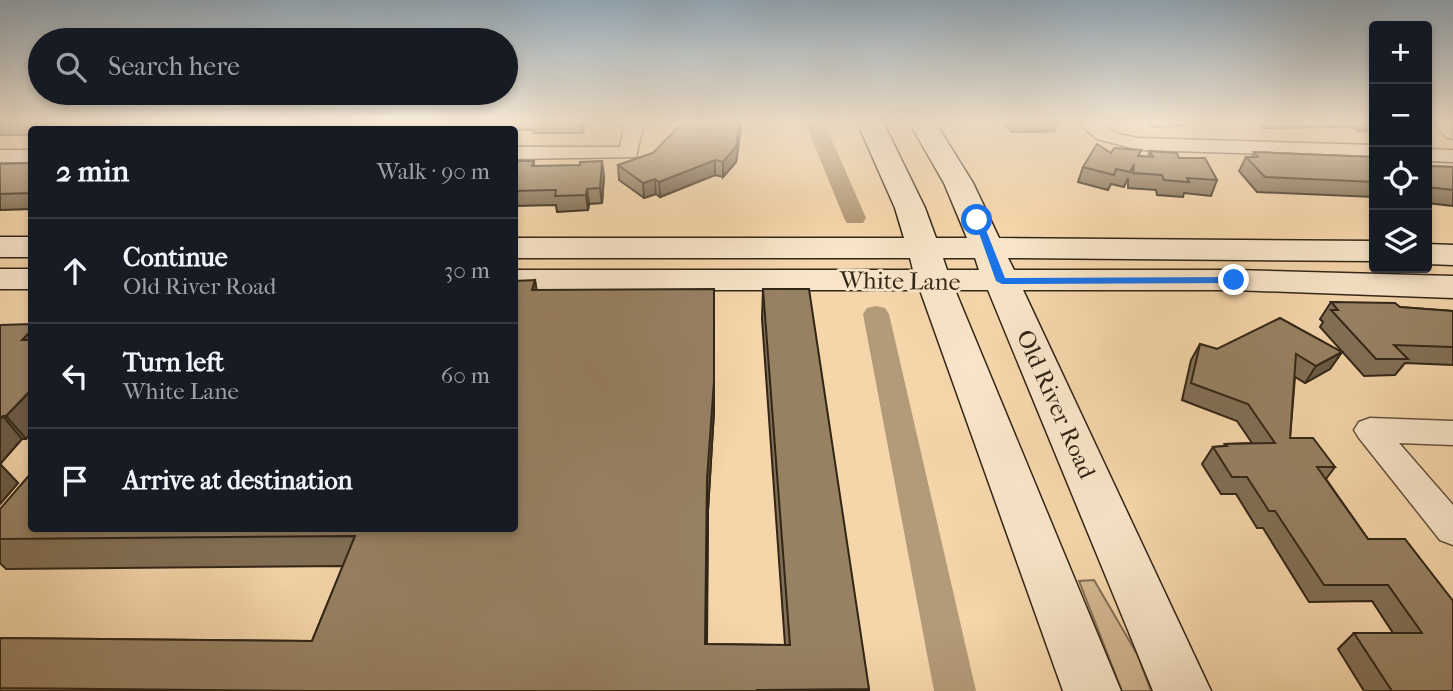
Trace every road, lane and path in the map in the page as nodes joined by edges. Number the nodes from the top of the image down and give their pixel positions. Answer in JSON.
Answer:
{"nodes":[{"id":1,"x":885,"y":154,"type":"edge"},
{"id":2,"x":941,"y":154,"type":"edge"},
{"id":3,"x":1432,"y":155,"type":"edge"},
{"id":4,"x":0,"y":156,"type":"edge"},
{"id":5,"x":28,"y":156,"type":"edge"},
{"id":6,"x":1453,"y":156,"type":"edge"},
{"id":7,"x":0,"y":247,"type":"edge"},
{"id":8,"x":28,"y":247,"type":"edge"},
{"id":9,"x":518,"y":247,"type":"edge"},
{"id":10,"x":1369,"y":251,"type":"edge"},
{"id":11,"x":1432,"y":254,"type":"edge"},
{"id":12,"x":1453,"y":255,"type":"edge"},
{"id":13,"x":929,"y":265,"type":"junction"},
{"id":14,"x":994,"y":265,"type":"junction"},
{"id":15,"x":0,"y":279,"type":"edge"},
{"id":16,"x":28,"y":279,"type":"edge"},
{"id":17,"x":518,"y":280,"type":"edge"},
{"id":18,"x":1453,"y":287,"type":"edge"},
{"id":19,"x":1453,"y":433,"type":"edge"},
{"id":20,"x":1453,"y":530,"type":"edge"},
{"id":21,"x":1092,"y":691,"type":"edge"},
{"id":22,"x":1182,"y":691,"type":"edge"}],
"edges":[{"from":1,"to":13,"type":"main road"},
{"from":2,"to":14,"type":"main road","name":"Old River Road"},
{"from":3,"to":6,"type":"street"},
{"from":4,"to":5,"type":"street"},
{"from":7,"to":8,"type":"main road"},
{"from":9,"to":13,"type":"main road","name":"White Lane"},
{"from":10,"to":14,"type":"main road","name":"White Lane"},
{"from":11,"to":12,"type":"main road"},
{"from":13,"to":14,"type":"main road","name":"White Lane"},
{"from":13,"to":17,"type":"main road","name":"White Lane"},
{"from":13,"to":21,"type":"main road"},
{"from":14,"to":18,"type":"main road","name":"White Lane"},
{"from":14,"to":22,"type":"main road","name":"Old River Road"},
{"from":15,"to":16,"type":"main road"},
{"from":19,"to":20,"type":"street"}]}
